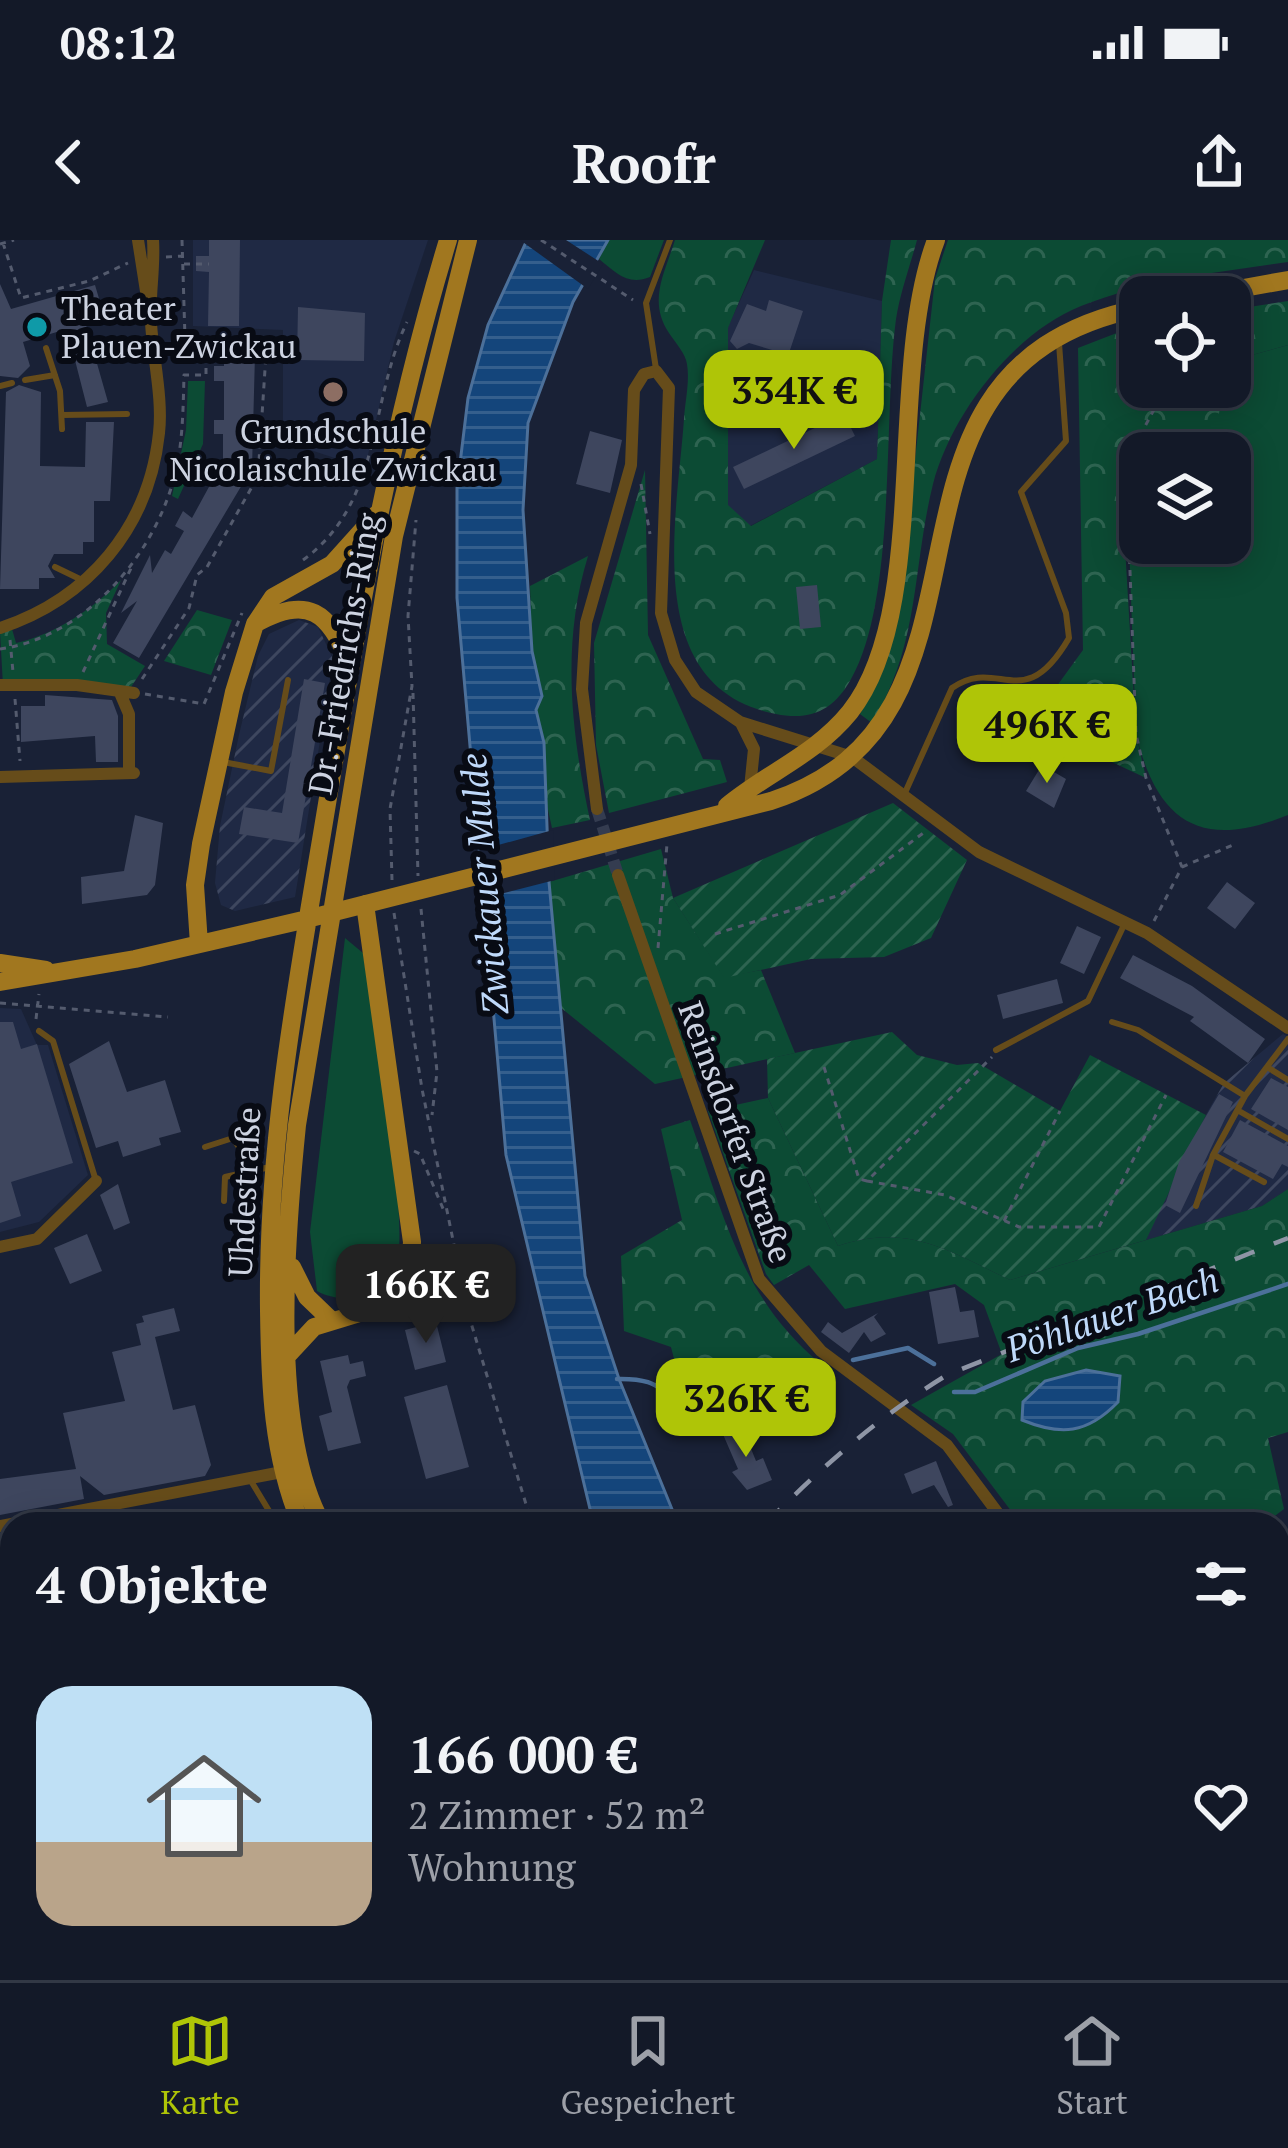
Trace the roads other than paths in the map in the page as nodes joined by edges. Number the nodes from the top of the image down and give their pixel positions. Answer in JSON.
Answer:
{"nodes":[{"id":1,"x":138,"y":240,"type":"edge"},
{"id":2,"x":153,"y":240,"type":"edge"},
{"id":3,"x":448,"y":240,"type":"edge"},
{"id":4,"x":468,"y":240,"type":"edge"},
{"id":5,"x":670,"y":240,"type":"edge"},
{"id":6,"x":935,"y":240,"type":"edge"},
{"id":7,"x":1288,"y":280,"type":"edge"},
{"id":8,"x":1251,"y":287,"type":"edge"},
{"id":9,"x":150,"y":311,"type":"junction"},
{"id":10,"x":1119,"y":312,"type":"edge"},
{"id":11,"x":1060,"y":346,"type":"junction"},
{"id":12,"x":46,"y":348,"type":"dead end"},
{"id":13,"x":656,"y":371,"type":"junction"},
{"id":14,"x":55,"y":375,"type":"junction"},
{"id":15,"x":26,"y":380,"type":"dead end"},
{"id":16,"x":12,"y":383,"type":"dead end"},
{"id":17,"x":0,"y":386,"type":"edge"},
{"id":18,"x":127,"y":414,"type":"dead end"},
{"id":19,"x":62,"y":415,"type":"junction"},
{"id":20,"x":62,"y":429,"type":"dead end"},
{"id":21,"x":380,"y":510,"type":"junction"},
{"id":22,"x":55,"y":566,"type":"dead end"},
{"id":23,"x":85,"y":582,"type":"junction"},
{"id":24,"x":252,"y":615,"type":"junction"},
{"id":25,"x":3,"y":627,"type":"edge"},
{"id":26,"x":350,"y":663,"type":"junction"},
{"id":27,"x":288,"y":680,"type":"dead end"},
{"id":28,"x":7,"y":684,"type":"edge"},
{"id":29,"x":740,"y":722,"type":"junction"},
{"id":30,"x":820,"y":743,"type":"junction"},
{"id":31,"x":853,"y":758,"type":"junction"},
{"id":32,"x":220,"y":761,"type":"junction"},
{"id":33,"x":0,"y":777,"type":"edge"},
{"id":34,"x":750,"y":789,"type":"junction"},
{"id":35,"x":904,"y":795,"type":"junction"},
{"id":36,"x":597,"y":808,"type":"tunnel mouth"},
{"id":37,"x":724,"y":809,"type":"junction"},
{"id":38,"x":317,"y":862,"type":"joint"},
{"id":39,"x":618,"y":875,"type":"tunnel mouth"},
{"id":40,"x":365,"y":904,"type":"junction"},
{"id":41,"x":1126,"y":921,"type":"junction"},
{"id":42,"x":200,"y":944,"type":"junction"},
{"id":43,"x":0,"y":963,"type":"edge"},
{"id":44,"x":50,"y":971,"type":"junction"},
{"id":45,"x":0,"y":982,"type":"edge"},
{"id":46,"x":1112,"y":1022,"type":"dead end"},
{"id":47,"x":1288,"y":1028,"type":"edge"},
{"id":48,"x":38,"y":1031,"type":"road end"},
{"id":49,"x":1288,"y":1039,"type":"edge"},
{"id":50,"x":996,"y":1050,"type":"road end"},
{"id":51,"x":1267,"y":1067,"type":"junction"},
{"id":52,"x":1288,"y":1080,"type":"edge"},
{"id":53,"x":304,"y":1083,"type":"joint"},
{"id":54,"x":1245,"y":1096,"type":"junction"},
{"id":55,"x":1238,"y":1111,"type":"junction"},
{"id":56,"x":1288,"y":1138,"type":"edge"},
{"id":57,"x":205,"y":1147,"type":"dead end"},
{"id":58,"x":1213,"y":1155,"type":"junction"},
{"id":59,"x":262,"y":1168,"type":"junction"},
{"id":60,"x":96,"y":1181,"type":"joint"},
{"id":61,"x":1264,"y":1182,"type":"dead end"},
{"id":62,"x":224,"y":1201,"type":"dead end"},
{"id":63,"x":1196,"y":1206,"type":"dead end"},
{"id":64,"x":0,"y":1247,"type":"edge"},
{"id":65,"x":290,"y":1261,"type":"junction"},
{"id":66,"x":332,"y":1320,"type":"junction"},
{"id":67,"x":289,"y":1355,"type":"junction"},
{"id":68,"x":282,"y":1472,"type":"junction"},
{"id":69,"x":249,"y":1478,"type":"junction"},
{"id":70,"x":73,"y":1512,"type":"edge"},
{"id":71,"x":270,"y":1512,"type":"edge"},
{"id":72,"x":297,"y":1512,"type":"edge"},
{"id":73,"x":317,"y":1512,"type":"edge"},
{"id":74,"x":997,"y":1512,"type":"edge"}],
"edges":[{"from":1,"to":9,"type":"street"},
{"from":2,"to":9,"type":"street"},
{"from":3,"to":21,"type":"main road","name":"Dr.-Friedrichs-Ring"},
{"from":4,"to":53,"type":"main road","name":"Dr.-Friedrichs-Ring"},
{"from":5,"to":13,"type":"lane"},
{"from":6,"to":30,"type":"main road"},
{"from":7,"to":8,"type":"main road"},
{"from":9,"to":23,"type":"street"},
{"from":10,"to":11,"type":"main road"},
{"from":11,"to":31,"type":"main road"},
{"from":11,"to":35,"type":"lane"},
{"from":12,"to":14,"type":"lane"},
{"from":13,"to":29,"type":"street"},
{"from":13,"to":36,"type":"street"},
{"from":14,"to":15,"type":"lane"},
{"from":14,"to":19,"type":"lane"},
{"from":16,"to":17,"type":"lane"},
{"from":18,"to":19,"type":"lane"},
{"from":19,"to":20,"type":"lane"},
{"from":21,"to":24,"type":"main road"},
{"from":21,"to":26,"type":"main road","name":"Dr.-Friedrichs-Ring"},
{"from":22,"to":23,"type":"lane"},
{"from":23,"to":25,"type":"street"},
{"from":24,"to":26,"type":"main road"},
{"from":24,"to":32,"type":"main road"},
{"from":26,"to":38,"type":"main road","name":"Dr.-Friedrichs-Ring"},
{"from":27,"to":32,"type":"lane"},
{"from":28,"to":33,"type":"street"},
{"from":29,"to":30,"type":"street"},
{"from":29,"to":34,"type":"street"},
{"from":30,"to":31,"type":"street"},
{"from":30,"to":34,"type":"main road"},
{"from":31,"to":35,"type":"street"},
{"from":31,"to":37,"type":"main road"},
{"from":32,"to":42,"type":"main road"},
{"from":34,"to":37,"type":"main road"},
{"from":35,"to":41,"type":"street"},
{"from":37,"to":40,"type":"main road"},
{"from":38,"to":59,"type":"main road","name":"Uhdestraße"},
{"from":39,"to":74,"type":"street","name":"Reinsdorfer Straße"},
{"from":40,"to":42,"type":"main road"},
{"from":40,"to":66,"type":"main road"},
{"from":41,"to":47,"type":"street"},
{"from":41,"to":50,"type":"lane"},
{"from":42,"to":44,"type":"main road"},
{"from":43,"to":44,"type":"main road"},
{"from":44,"to":45,"type":"main road"},
{"from":46,"to":54,"type":"lane"},
{"from":48,"to":60,"type":"lane"},
{"from":49,"to":51,"type":"lane"},
{"from":51,"to":52,"type":"lane"},
{"from":51,"to":54,"type":"lane"},
{"from":53,"to":65,"type":"main road","name":"Uhdestraße"},
{"from":54,"to":55,"type":"lane"},
{"from":55,"to":56,"type":"lane"},
{"from":55,"to":58,"type":"lane"},
{"from":57,"to":59,"type":"lane"},
{"from":58,"to":61,"type":"lane"},
{"from":58,"to":63,"type":"lane"},
{"from":59,"to":62,"type":"lane"},
{"from":59,"to":68,"type":"main road","name":"Uhdestraße"},
{"from":60,"to":64,"type":"street"},
{"from":65,"to":66,"type":"main road"},
{"from":65,"to":67,"type":"main road","name":"Uhdestraße"},
{"from":66,"to":67,"type":"main road"},
{"from":67,"to":73,"type":"main road","name":"Uhdestraße"},
{"from":68,"to":69,"type":"street"},
{"from":68,"to":72,"type":"main road","name":"Uhdestraße"},
{"from":69,"to":70,"type":"street"},
{"from":69,"to":71,"type":"lane"}]}
